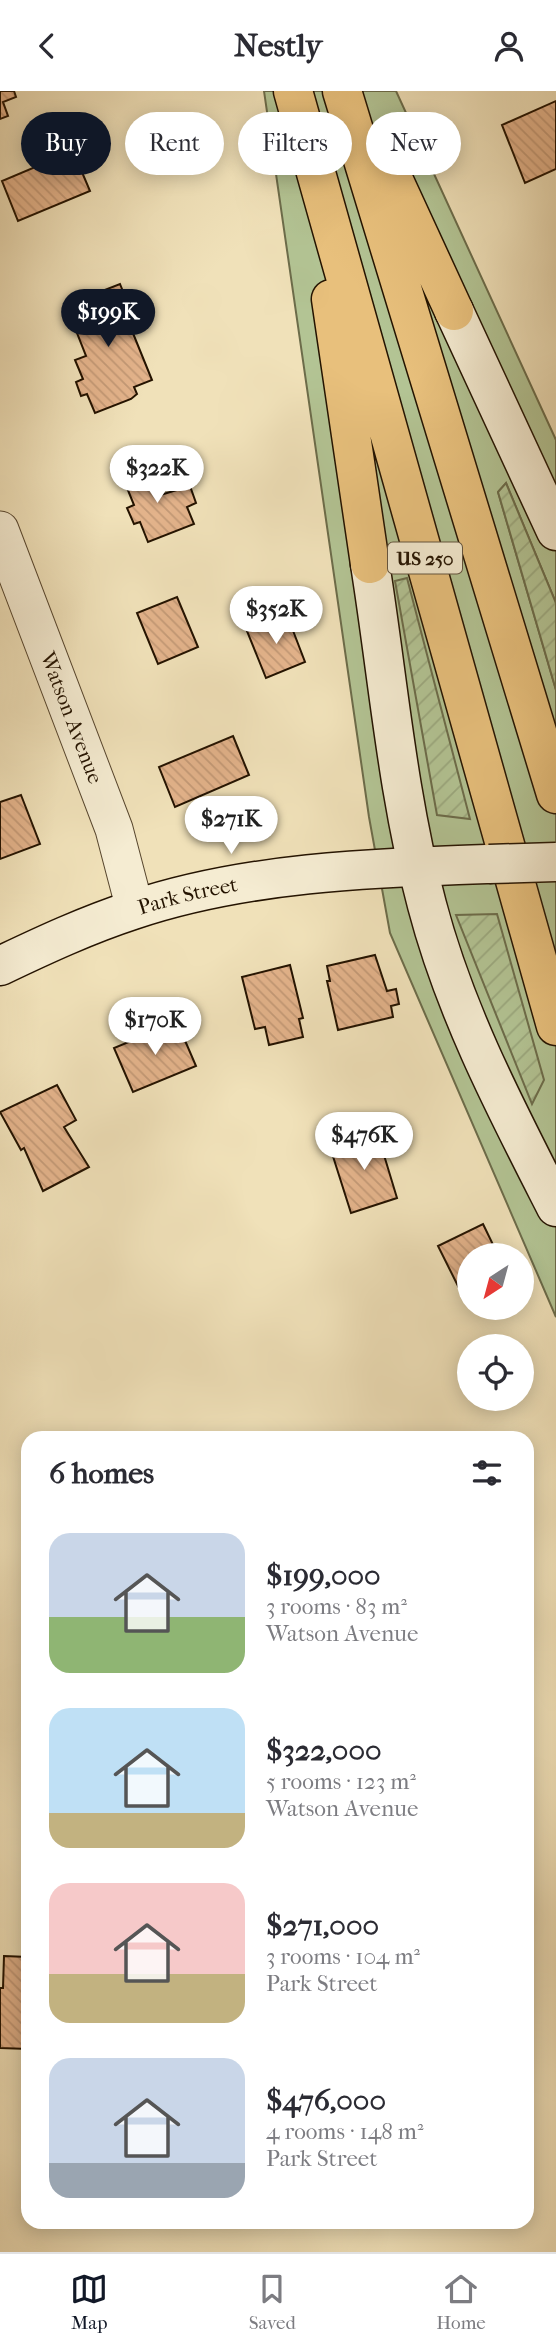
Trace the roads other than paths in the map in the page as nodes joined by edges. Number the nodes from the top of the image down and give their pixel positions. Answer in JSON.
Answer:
{"nodes":[{"id":1,"x":293,"y":91,"type":"edge"},
{"id":2,"x":342,"y":91,"type":"edge"},
{"id":3,"x":352,"y":91,"type":"edge"},
{"id":4,"x":299,"y":112,"type":"edge"},
{"id":5,"x":312,"y":175,"type":"edge"},
{"id":6,"x":317,"y":175,"type":"edge"},
{"id":7,"x":454,"y":311,"type":"joint"},
{"id":8,"x":0,"y":530,"type":"edge"},
{"id":9,"x":556,"y":531,"type":"edge"},
{"id":10,"x":370,"y":564,"type":"joint"},
{"id":11,"x":556,"y":794,"type":"edge"},
{"id":12,"x":556,"y":862,"type":"edge"},
{"id":13,"x":419,"y":867,"type":"junction"},
{"id":14,"x":135,"y":909,"type":"junction"},
{"id":15,"x":0,"y":966,"type":"edge"},
{"id":16,"x":556,"y":1026,"type":"edge"},
{"id":17,"x":556,"y":1207,"type":"edge"}],
"edges":[{"from":1,"to":4,"type":"highway","number":"US 250"},
{"from":2,"to":11,"type":"highway","number":"US 250"},
{"from":3,"to":7,"type":"highway"},
{"from":5,"to":10,"type":"highway"},
{"from":6,"to":16,"type":"highway","number":"US 250"},
{"from":7,"to":9,"type":"street"},
{"from":8,"to":14,"type":"street","name":"Watson Avenue"},
{"from":10,"to":13,"type":"street"},
{"from":12,"to":13,"type":"street","name":"Park Street","bridge":true},
{"from":13,"to":14,"type":"street","name":"Park Street"},
{"from":13,"to":17,"type":"street"},
{"from":14,"to":15,"type":"street","name":"Park Street"}]}
